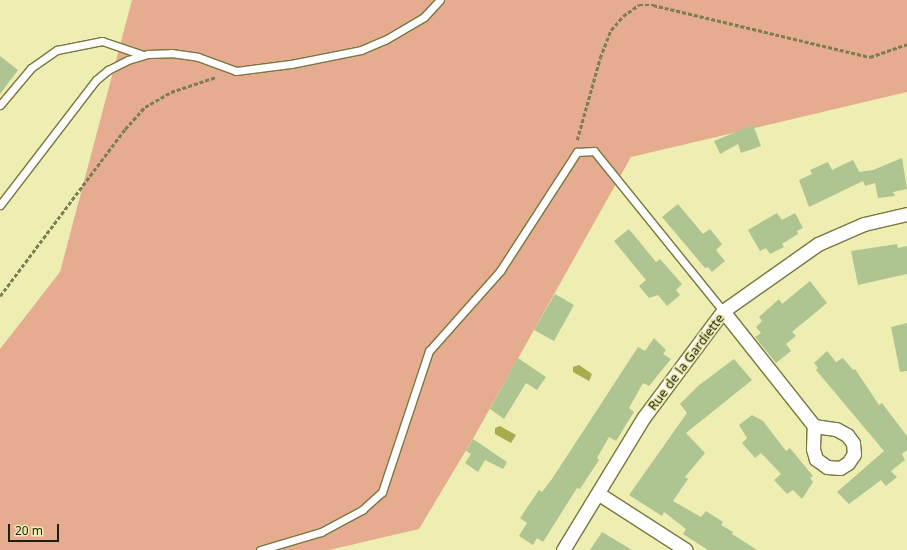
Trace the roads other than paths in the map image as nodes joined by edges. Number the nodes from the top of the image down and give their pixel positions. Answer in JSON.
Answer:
{"nodes":[{"id":1,"x":440,"y":0,"type":"edge"},
{"id":2,"x":143,"y":55,"type":"junction"},
{"id":3,"x":0,"y":105,"type":"edge"},
{"id":4,"x":0,"y":204,"type":"edge"},
{"id":5,"x":907,"y":214,"type":"edge"},
{"id":6,"x":723,"y":311,"type":"junction"},
{"id":7,"x":814,"y":426,"type":"dead end"},
{"id":8,"x":599,"y":494,"type":"junction"},
{"id":9,"x":260,"y":550,"type":"edge"},
{"id":10,"x":563,"y":550,"type":"edge"},
{"id":11,"x":686,"y":550,"type":"edge"}],
"edges":[{"from":1,"to":2,"type":"lane"},
{"from":2,"to":3,"type":"lane"},
{"from":2,"to":4,"type":"lane"},
{"from":5,"to":6,"type":"street","name":"Rue de la Gardiette"},
{"from":6,"to":7,"type":"street"},
{"from":6,"to":8,"type":"street","name":"Rue de la Gardiette"},
{"from":6,"to":9,"type":"lane"},
{"from":8,"to":10,"type":"street","name":"Rue de la Gardiette"},
{"from":8,"to":11,"type":"street"}]}
